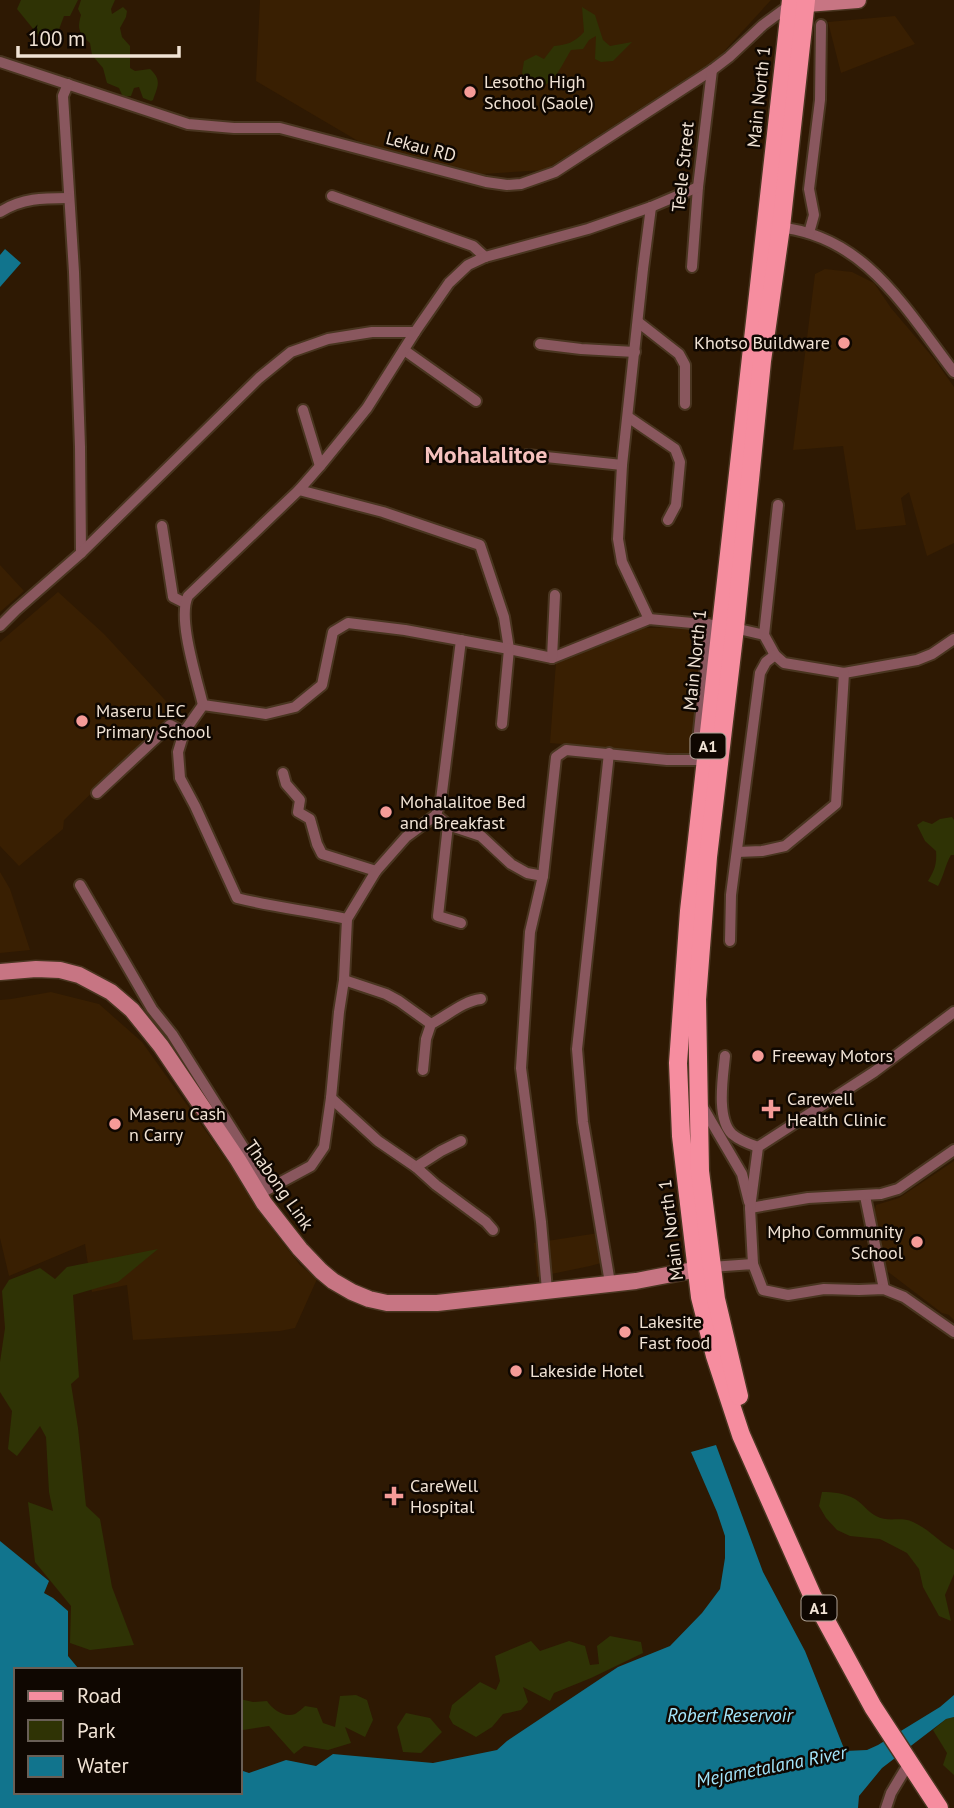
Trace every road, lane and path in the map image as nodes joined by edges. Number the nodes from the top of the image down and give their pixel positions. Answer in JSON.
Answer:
{"nodes":[{"id":1,"x":858,"y":0,"type":"edge"},
{"id":2,"x":798,"y":2,"type":"edge"},
{"id":3,"x":821,"y":25,"type":"dead end"},
{"id":4,"x":0,"y":62,"type":"edge"},
{"id":5,"x":712,"y":70,"type":"junction"},
{"id":6,"x":68,"y":84,"type":"junction"},
{"id":7,"x":698,"y":187,"type":"junction"},
{"id":8,"x":332,"y":196,"type":"dead end"},
{"id":9,"x":68,"y":198,"type":"junction"},
{"id":10,"x":651,"y":207,"type":"junction"},
{"id":11,"x":0,"y":212,"type":"edge"},
{"id":12,"x":773,"y":227,"type":"junction"},
{"id":13,"x":809,"y":233,"type":"junction"},
{"id":14,"x":485,"y":257,"type":"junction"},
{"id":15,"x":692,"y":267,"type":"dead end"},
{"id":16,"x":638,"y":322,"type":"junction"},
{"id":17,"x":415,"y":332,"type":"junction"},
{"id":18,"x":540,"y":344,"type":"dead end"},
{"id":19,"x":404,"y":350,"type":"junction"},
{"id":20,"x":635,"y":352,"type":"junction"},
{"id":21,"x":954,"y":372,"type":"edge"},
{"id":22,"x":476,"y":401,"type":"dead end"},
{"id":23,"x":685,"y":404,"type":"dead end"},
{"id":24,"x":303,"y":410,"type":"dead end"},
{"id":25,"x":628,"y":417,"type":"junction"},
{"id":26,"x":527,"y":456,"type":"dead end"},
{"id":27,"x":320,"y":466,"type":"junction"},
{"id":28,"x":622,"y":466,"type":"junction"},
{"id":29,"x":299,"y":490,"type":"junction"},
{"id":30,"x":778,"y":505,"type":"dead end"},
{"id":31,"x":668,"y":520,"type":"dead end"},
{"id":32,"x":162,"y":526,"type":"dead end"},
{"id":33,"x":81,"y":554,"type":"junction"},
{"id":34,"x":555,"y":595,"type":"dead end"},
{"id":35,"x":184,"y":603,"type":"junction"},
{"id":36,"x":649,"y":619,"type":"junction"},
{"id":37,"x":0,"y":626,"type":"edge"},
{"id":38,"x":721,"y":626,"type":"junction"},
{"id":39,"x":764,"y":635,"type":"junction"},
{"id":40,"x":954,"y":639,"type":"edge"},
{"id":41,"x":461,"y":640,"type":"junction"},
{"id":42,"x":509,"y":649,"type":"junction"},
{"id":43,"x":775,"y":656,"type":"junction"},
{"id":44,"x":552,"y":658,"type":"junction"},
{"id":45,"x":844,"y":673,"type":"junction"},
{"id":46,"x":203,"y":705,"type":"junction"},
{"id":47,"x":502,"y":724,"type":"dead end"},
{"id":48,"x":184,"y":732,"type":"junction"},
{"id":49,"x":609,"y":753,"type":"junction"},
{"id":50,"x":283,"y":773,"type":"dead end"},
{"id":51,"x":97,"y":793,"type":"dead end"},
{"id":52,"x":436,"y":814,"type":"junction"},
{"id":53,"x":448,"y":825,"type":"junction"},
{"id":54,"x":737,"y":852,"type":"junction"},
{"id":55,"x":376,"y":871,"type":"junction"},
{"id":56,"x":543,"y":876,"type":"junction"},
{"id":57,"x":80,"y":886,"type":"dead end"},
{"id":58,"x":346,"y":919,"type":"junction"},
{"id":59,"x":461,"y":923,"type":"dead end"},
{"id":60,"x":730,"y":941,"type":"dead end"},
{"id":61,"x":0,"y":972,"type":"edge"},
{"id":62,"x":344,"y":980,"type":"junction"},
{"id":63,"x":481,"y":999,"type":"dead end"},
{"id":64,"x":954,"y":1012,"type":"edge"},
{"id":65,"x":431,"y":1024,"type":"junction"},
{"id":66,"x":725,"y":1056,"type":"dead end"},
{"id":67,"x":423,"y":1070,"type":"dead end"},
{"id":68,"x":331,"y":1098,"type":"junction"},
{"id":69,"x":699,"y":1099,"type":"junction"},
{"id":70,"x":461,"y":1141,"type":"dead end"},
{"id":71,"x":758,"y":1147,"type":"junction"},
{"id":72,"x":954,"y":1150,"type":"edge"},
{"id":73,"x":416,"y":1167,"type":"junction"},
{"id":74,"x":264,"y":1191,"type":"junction"},
{"id":75,"x":865,"y":1196,"type":"junction"},
{"id":76,"x":750,"y":1208,"type":"junction"},
{"id":77,"x":494,"y":1230,"type":"dead end"},
{"id":78,"x":753,"y":1264,"type":"junction"},
{"id":79,"x":704,"y":1268,"type":"junction"},
{"id":80,"x":611,"y":1283,"type":"junction"},
{"id":81,"x":884,"y":1289,"type":"junction"},
{"id":82,"x":547,"y":1290,"type":"junction"},
{"id":83,"x":954,"y":1332,"type":"edge"},
{"id":84,"x":908,"y":1760,"type":"junction"},
{"id":85,"x":886,"y":1808,"type":"edge"},
{"id":86,"x":939,"y":1808,"type":"edge"}],
"edges":[{"from":1,"to":2,"type":"main road"},
{"from":2,"to":5,"type":"street","name":"Lekau RD"},
{"from":2,"to":12,"type":"main road","name":"Main North 1","number":"A1"},
{"from":3,"to":13,"type":"street"},
{"from":4,"to":6,"type":"street","name":"Lekau RD"},
{"from":5,"to":6,"type":"street","name":"Lekau RD"},
{"from":5,"to":7,"type":"street","name":"Teele Street"},
{"from":6,"to":9,"type":"street"},
{"from":7,"to":10,"type":"street"},
{"from":7,"to":15,"type":"street","name":"Teele Street"},
{"from":8,"to":14,"type":"street"},
{"from":9,"to":11,"type":"street"},
{"from":9,"to":33,"type":"street"},
{"from":10,"to":14,"type":"street"},
{"from":10,"to":16,"type":"street"},
{"from":12,"to":13,"type":"street"},
{"from":12,"to":38,"type":"main road","name":"Main North 1","number":"A1"},
{"from":13,"to":21,"type":"street"},
{"from":14,"to":17,"type":"street"},
{"from":16,"to":20,"type":"street"},
{"from":16,"to":23,"type":"street"},
{"from":17,"to":19,"type":"street"},
{"from":17,"to":33,"type":"street"},
{"from":18,"to":20,"type":"street"},
{"from":19,"to":22,"type":"street"},
{"from":19,"to":27,"type":"street"},
{"from":20,"to":25,"type":"street"},
{"from":24,"to":27,"type":"street"},
{"from":25,"to":28,"type":"street"},
{"from":25,"to":31,"type":"street"},
{"from":26,"to":28,"type":"street"},
{"from":27,"to":29,"type":"street"},
{"from":28,"to":36,"type":"street"},
{"from":29,"to":35,"type":"street"},
{"from":29,"to":42,"type":"street"},
{"from":30,"to":39,"type":"street"},
{"from":32,"to":35,"type":"street"},
{"from":33,"to":37,"type":"street"},
{"from":34,"to":44,"type":"street"},
{"from":35,"to":46,"type":"street"},
{"from":36,"to":38,"type":"street"},
{"from":36,"to":44,"type":"street"},
{"from":38,"to":39,"type":"street"},
{"from":38,"to":49,"type":"street"},
{"from":38,"to":69,"type":"main road","name":"Main North 1","number":"A1"},
{"from":38,"to":79,"type":"main road","name":"Main North 1","number":"A1"},
{"from":39,"to":43,"type":"street"},
{"from":40,"to":45,"type":"street"},
{"from":41,"to":42,"type":"street"},
{"from":41,"to":46,"type":"street"},
{"from":41,"to":52,"type":"street"},
{"from":42,"to":44,"type":"street"},
{"from":42,"to":47,"type":"street"},
{"from":43,"to":45,"type":"street"},
{"from":43,"to":54,"type":"street"},
{"from":45,"to":54,"type":"street"},
{"from":46,"to":48,"type":"street"},
{"from":48,"to":51,"type":"street"},
{"from":48,"to":58,"type":"street"},
{"from":49,"to":56,"type":"street"},
{"from":49,"to":80,"type":"street"},
{"from":50,"to":55,"type":"street"},
{"from":52,"to":53,"type":"street"},
{"from":52,"to":55,"type":"street"},
{"from":53,"to":56,"type":"street"},
{"from":53,"to":59,"type":"street"},
{"from":54,"to":60,"type":"street"},
{"from":55,"to":58,"type":"street"},
{"from":56,"to":82,"type":"street"},
{"from":57,"to":74,"type":"street"},
{"from":58,"to":62,"type":"street"},
{"from":61,"to":74,"type":"main road","name":"Thabong Link"},
{"from":62,"to":65,"type":"street"},
{"from":62,"to":68,"type":"street"},
{"from":63,"to":65,"type":"street"},
{"from":64,"to":71,"type":"street"},
{"from":65,"to":67,"type":"street"},
{"from":66,"to":71,"type":"street"},
{"from":68,"to":73,"type":"street"},
{"from":68,"to":74,"type":"street"},
{"from":69,"to":76,"type":"street"},
{"from":69,"to":79,"type":"main road","name":"Main North 1","number":"A1"},
{"from":70,"to":73,"type":"street"},
{"from":71,"to":76,"type":"street"},
{"from":72,"to":75,"type":"street"},
{"from":73,"to":77,"type":"street"},
{"from":74,"to":82,"type":"main road","name":"Thabong Link"},
{"from":75,"to":76,"type":"street"},
{"from":75,"to":81,"type":"street"},
{"from":76,"to":78,"type":"street"},
{"from":78,"to":79,"type":"street"},
{"from":78,"to":81,"type":"street"},
{"from":79,"to":80,"type":"main road","name":"Thabong Link"},
{"from":79,"to":84,"type":"main road","name":"Main North 1","number":"A1"},
{"from":80,"to":82,"type":"main road","name":"Thabong Link"},
{"from":81,"to":83,"type":"street"},
{"from":84,"to":85,"type":"street"},
{"from":84,"to":86,"type":"main road","name":"Main North 1","number":"A1"}]}
